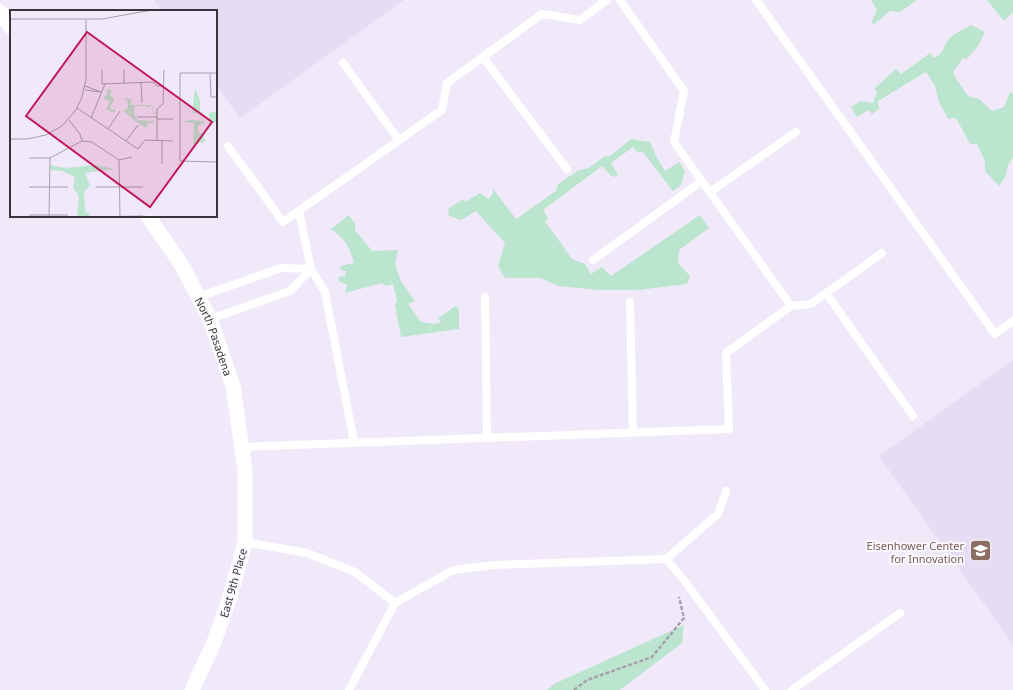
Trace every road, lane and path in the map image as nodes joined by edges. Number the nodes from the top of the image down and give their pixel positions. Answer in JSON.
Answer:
{"nodes":[{"id":1,"x":607,"y":0,"type":"edge"},
{"id":2,"x":620,"y":0,"type":"edge"},
{"id":3,"x":756,"y":0,"type":"edge"},
{"id":4,"x":0,"y":12,"type":"edge"},
{"id":5,"x":10,"y":26,"type":"edge"},
{"id":6,"x":483,"y":57,"type":"junction"},
{"id":7,"x":343,"y":64,"type":"dead end"},
{"id":8,"x":796,"y":132,"type":"dead end"},
{"id":9,"x":399,"y":140,"type":"junction"},
{"id":10,"x":228,"y":146,"type":"dead end"},
{"id":11,"x":567,"y":169,"type":"dead end"},
{"id":12,"x":702,"y":182,"type":"junction"},
{"id":13,"x":710,"y":192,"type":"junction"},
{"id":14,"x":299,"y":211,"type":"junction"},
{"id":15,"x":149,"y":217,"type":"edge"},
{"id":16,"x":882,"y":253,"type":"dead end"},
{"id":17,"x":593,"y":260,"type":"dead end"},
{"id":18,"x":311,"y":269,"type":"junction"},
{"id":19,"x":826,"y":293,"type":"junction"},
{"id":20,"x":198,"y":297,"type":"junction"},
{"id":21,"x":485,"y":297,"type":"dead end"},
{"id":22,"x":630,"y":302,"type":"dead end"},
{"id":23,"x":791,"y":306,"type":"junction"},
{"id":24,"x":210,"y":319,"type":"junction"},
{"id":25,"x":1013,"y":321,"type":"edge"},
{"id":26,"x":913,"y":416,"type":"dead end"},
{"id":27,"x":632,"y":433,"type":"junction"},
{"id":28,"x":487,"y":438,"type":"junction"},
{"id":29,"x":354,"y":442,"type":"junction"},
{"id":30,"x":242,"y":446,"type":"junction"},
{"id":31,"x":246,"y":470,"type":"joint"},
{"id":32,"x":726,"y":491,"type":"dead end"},
{"id":33,"x":245,"y":542,"type":"junction"},
{"id":34,"x":666,"y":560,"type":"junction"},
{"id":35,"x":678,"y":593,"type":"dead end"},
{"id":36,"x":395,"y":603,"type":"junction"},
{"id":37,"x":900,"y":613,"type":"dead end"},
{"id":38,"x":192,"y":690,"type":"edge"},
{"id":39,"x":349,"y":690,"type":"edge"},
{"id":40,"x":574,"y":690,"type":"edge"},
{"id":41,"x":764,"y":690,"type":"edge"},
{"id":42,"x":792,"y":690,"type":"edge"}],
"edges":[{"from":1,"to":6,"type":"lane"},
{"from":2,"to":12,"type":"lane"},
{"from":3,"to":25,"type":"lane"},
{"from":4,"to":5,"type":"street"},
{"from":6,"to":9,"type":"lane"},
{"from":6,"to":11,"type":"lane"},
{"from":7,"to":9,"type":"lane"},
{"from":8,"to":13,"type":"lane"},
{"from":9,"to":14,"type":"lane"},
{"from":10,"to":14,"type":"lane"},
{"from":12,"to":13,"type":"lane"},
{"from":12,"to":17,"type":"lane"},
{"from":13,"to":23,"type":"lane"},
{"from":14,"to":18,"type":"lane"},
{"from":15,"to":20,"type":"street","name":"North Pasadena"},
{"from":16,"to":19,"type":"lane"},
{"from":18,"to":20,"type":"lane"},
{"from":18,"to":24,"type":"lane"},
{"from":18,"to":29,"type":"lane"},
{"from":19,"to":23,"type":"lane"},
{"from":19,"to":26,"type":"lane"},
{"from":20,"to":24,"type":"street","name":"North Pasadena"},
{"from":21,"to":28,"type":"lane"},
{"from":22,"to":27,"type":"lane"},
{"from":23,"to":27,"type":"lane"},
{"from":24,"to":30,"type":"street","name":"North Pasadena"},
{"from":27,"to":28,"type":"lane"},
{"from":28,"to":29,"type":"lane"},
{"from":29,"to":30,"type":"lane"},
{"from":30,"to":31,"type":"street","name":"North Pasadena"},
{"from":31,"to":33,"type":"street","name":"East 9th Place"},
{"from":32,"to":34,"type":"lane"},
{"from":33,"to":36,"type":"lane"},
{"from":33,"to":38,"type":"street","name":"East 9th Place"},
{"from":34,"to":36,"type":"lane"},
{"from":34,"to":41,"type":"lane"},
{"from":35,"to":40,"type":"path"},
{"from":36,"to":39,"type":"lane"},
{"from":37,"to":42,"type":"lane"}]}
